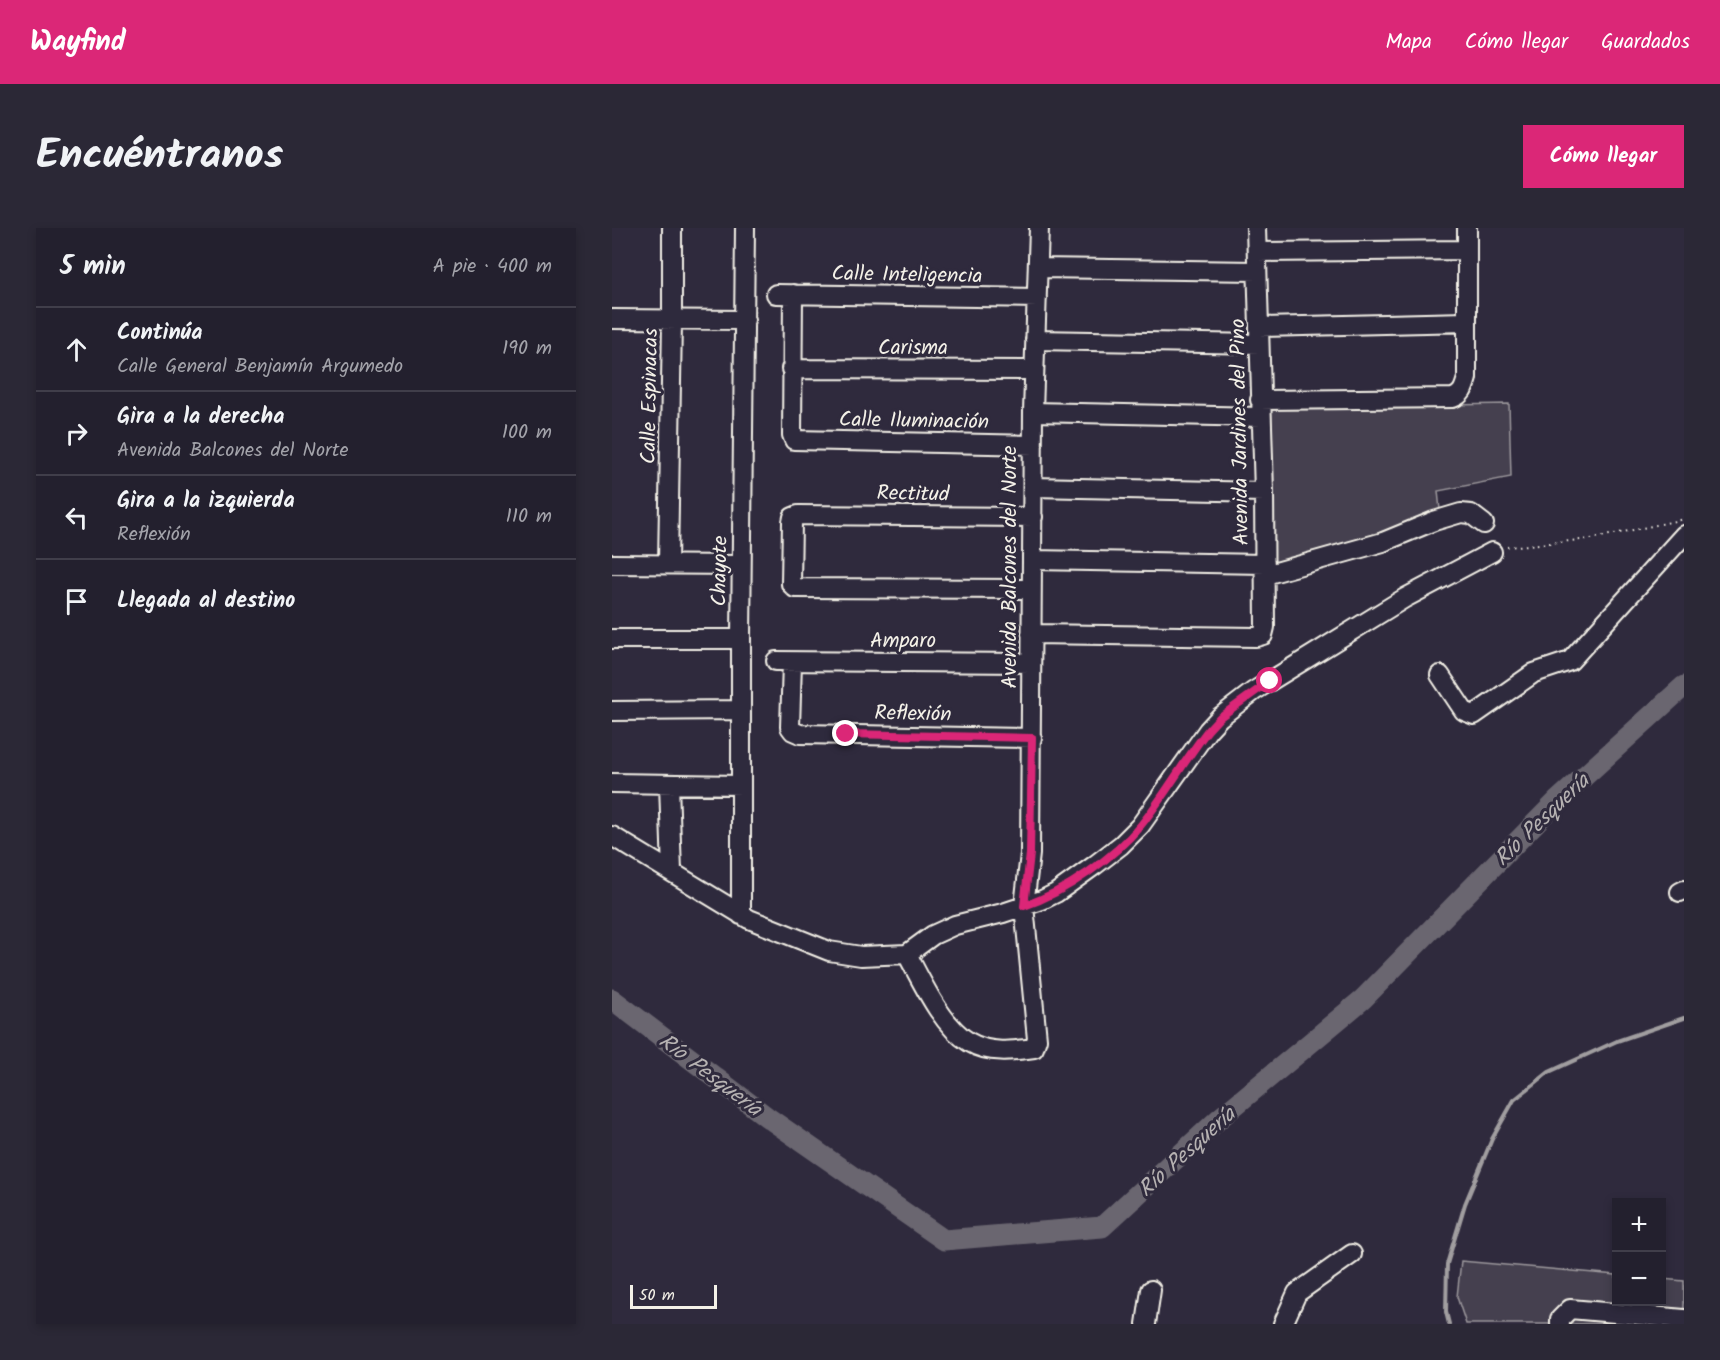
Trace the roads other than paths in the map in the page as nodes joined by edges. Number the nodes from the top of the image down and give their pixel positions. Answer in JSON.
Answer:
{"nodes":[{"id":1,"x":672,"y":228,"type":"edge"},
{"id":2,"x":745,"y":228,"type":"edge"},
{"id":3,"x":1040,"y":228,"type":"edge"},
{"id":4,"x":1256,"y":228,"type":"edge"},
{"id":5,"x":1467,"y":228,"type":"edge"},
{"id":6,"x":1467,"y":250,"type":"junction"},
{"id":7,"x":1257,"y":252,"type":"junction"},
{"id":8,"x":1038,"y":268,"type":"junction"},
{"id":9,"x":1257,"y":271,"type":"junction"},
{"id":10,"x":1037,"y":298,"type":"junction"},
{"id":11,"x":612,"y":319,"type":"edge"},
{"id":12,"x":672,"y":321,"type":"junction"},
{"id":13,"x":745,"y":321,"type":"junction"},
{"id":14,"x":1466,"y":322,"type":"junction"},
{"id":15,"x":1259,"y":336,"type":"junction"},
{"id":16,"x":1035,"y":340,"type":"junction"},
{"id":17,"x":791,"y":369,"type":"junction"},
{"id":18,"x":1034,"y":370,"type":"junction"},
{"id":19,"x":1260,"y":409,"type":"junction"},
{"id":20,"x":1033,"y":412,"type":"junction"},
{"id":21,"x":1033,"y":445,"type":"junction"},
{"id":22,"x":1033,"y":488,"type":"junction"},
{"id":23,"x":1263,"y":492,"type":"junction"},
{"id":24,"x":1033,"y":517,"type":"junction"},
{"id":25,"x":1484,"y":524,"type":"dead end"},
{"id":26,"x":1684,"y":535,"type":"edge"},
{"id":27,"x":1492,"y":552,"type":"road end"},
{"id":28,"x":1032,"y":560,"type":"junction"},
{"id":29,"x":612,"y":564,"type":"edge"},
{"id":30,"x":668,"y":564,"type":"junction"},
{"id":31,"x":741,"y":565,"type":"junction"},
{"id":32,"x":1265,"y":570,"type":"junction"},
{"id":33,"x":1031,"y":589,"type":"junction"},
{"id":34,"x":1031,"y":634,"type":"junction"},
{"id":35,"x":612,"y":639,"type":"edge"},
{"id":36,"x":741,"y":639,"type":"junction"},
{"id":37,"x":784,"y":662,"type":"joint"},
{"id":38,"x":1030,"y":663,"type":"junction"},
{"id":39,"x":1440,"y":675,"type":"dead end"},
{"id":40,"x":740,"y":710,"type":"junction"},
{"id":41,"x":612,"y":711,"type":"edge"},
{"id":42,"x":1032,"y":738,"type":"junction"},
{"id":43,"x":612,"y":783,"type":"edge"},
{"id":44,"x":669,"y":784,"type":"junction"},
{"id":45,"x":741,"y":785,"type":"junction"},
{"id":46,"x":612,"y":836,"type":"edge"},
{"id":47,"x":672,"y":872,"type":"junction"},
{"id":48,"x":1024,"y":906,"type":"junction"},
{"id":49,"x":741,"y":915,"type":"junction"},
{"id":50,"x":907,"y":954,"type":"junction"},
{"id":51,"x":1352,"y":1254,"type":"dead end"},
{"id":52,"x":1151,"y":1290,"type":"dead end"},
{"id":53,"x":1684,"y":1319,"type":"edge"},
{"id":54,"x":1146,"y":1324,"type":"edge"},
{"id":55,"x":1283,"y":1324,"type":"edge"},
{"id":56,"x":1560,"y":1324,"type":"edge"}],
"edges":[{"from":1,"to":12,"type":"street","name":"Calle Espinacas"},
{"from":2,"to":13,"type":"street","name":"Chayote"},
{"from":3,"to":8,"type":"street","name":"Avenida Balcones del Norte"},
{"from":4,"to":7,"type":"street","name":"Avenida Jardines del Pino"},
{"from":5,"to":6,"type":"street"},
{"from":6,"to":7,"type":"street"},
{"from":6,"to":14,"type":"street"},
{"from":7,"to":9,"type":"street","name":"Avenida Jardines del Pino"},
{"from":8,"to":9,"type":"street"},
{"from":8,"to":10,"type":"street","name":"Avenida Balcones del Norte"},
{"from":9,"to":15,"type":"street","name":"Avenida Jardines del Pino"},
{"from":10,"to":16,"type":"street","name":"Avenida Balcones del Norte"},
{"from":10,"to":17,"type":"street","name":"Calle Inteligencia"},
{"from":11,"to":12,"type":"street"},
{"from":12,"to":13,"type":"street"},
{"from":12,"to":30,"type":"street","name":"Calle Espinacas"},
{"from":13,"to":31,"type":"street","name":"Chayote"},
{"from":14,"to":15,"type":"street"},
{"from":14,"to":19,"type":"street"},
{"from":15,"to":16,"type":"street"},
{"from":15,"to":19,"type":"street","name":"Avenida Jardines del Pino"},
{"from":16,"to":18,"type":"street","name":"Avenida Balcones del Norte"},
{"from":17,"to":18,"type":"street","name":"Carisma"},
{"from":17,"to":21,"type":"street","name":"Calle Iluminación"},
{"from":18,"to":20,"type":"street","name":"Avenida Balcones del Norte"},
{"from":19,"to":20,"type":"street"},
{"from":19,"to":23,"type":"street","name":"Avenida Jardines del Pino"},
{"from":20,"to":21,"type":"street","name":"Avenida Balcones del Norte"},
{"from":21,"to":22,"type":"street","name":"Avenida Balcones del Norte"},
{"from":22,"to":23,"type":"street"},
{"from":22,"to":24,"type":"street","name":"Avenida Balcones del Norte"},
{"from":23,"to":32,"type":"street","name":"Avenida Jardines del Pino"},
{"from":24,"to":28,"type":"street","name":"Avenida Balcones del Norte"},
{"from":24,"to":33,"type":"street","name":"Rectitud"},
{"from":25,"to":32,"type":"street"},
{"from":26,"to":39,"type":"street"},
{"from":27,"to":48,"type":"street"},
{"from":28,"to":32,"type":"street"},
{"from":28,"to":33,"type":"street","name":"Avenida Balcones del Norte"},
{"from":29,"to":30,"type":"street"},
{"from":30,"to":31,"type":"street"},
{"from":31,"to":36,"type":"street","name":"Chayote"},
{"from":32,"to":34,"type":"street","name":"Avenida Jardines del Pino"},
{"from":33,"to":34,"type":"street","name":"Avenida Balcones del Norte"},
{"from":34,"to":38,"type":"street","name":"Avenida Balcones del Norte"},
{"from":35,"to":36,"type":"street"},
{"from":36,"to":40,"type":"street","name":"Chayote"},
{"from":37,"to":38,"type":"street","name":"Amparo"},
{"from":37,"to":42,"type":"street","name":"Reflexión"},
{"from":38,"to":42,"type":"street","name":"Avenida Balcones del Norte"},
{"from":40,"to":41,"type":"street"},
{"from":40,"to":45,"type":"street","name":"Chayote"},
{"from":42,"to":48,"type":"street","name":"Avenida Balcones del Norte"},
{"from":43,"to":44,"type":"street"},
{"from":44,"to":45,"type":"street"},
{"from":44,"to":47,"type":"street"},
{"from":45,"to":49,"type":"street","name":"Chayote"},
{"from":46,"to":47,"type":"street"},
{"from":47,"to":49,"type":"street"},
{"from":48,"to":50,"type":"street"},
{"from":48,"to":50,"type":"street","name":"Avenida Balcones del Norte"},
{"from":49,"to":50,"type":"street"},
{"from":51,"to":55,"type":"street"},
{"from":52,"to":54,"type":"street"},
{"from":53,"to":56,"type":"street"}]}
